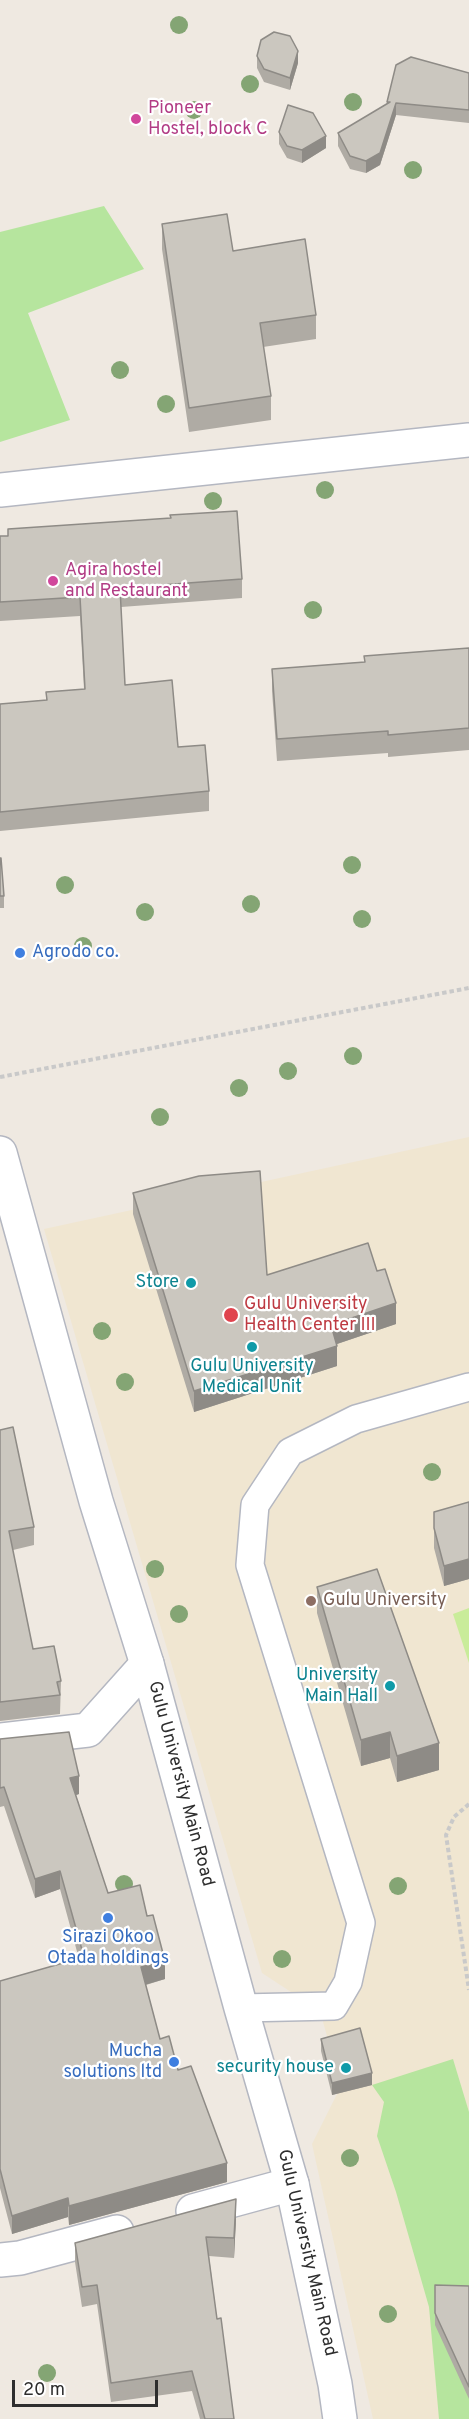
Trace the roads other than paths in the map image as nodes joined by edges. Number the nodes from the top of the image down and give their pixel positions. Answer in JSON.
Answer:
{"nodes":[{"id":1,"x":469,"y":440,"type":"edge"},
{"id":2,"x":0,"y":490,"type":"edge"},
{"id":3,"x":0,"y":1153,"type":"edge"},
{"id":4,"x":469,"y":1387,"type":"edge"},
{"id":5,"x":147,"y":1664,"type":"junction"},
{"id":6,"x":0,"y":1740,"type":"edge"},
{"id":7,"x":241,"y":2008,"type":"junction"},
{"id":8,"x":292,"y":2184,"type":"junction"},
{"id":9,"x":0,"y":2260,"type":"edge"},
{"id":10,"x":340,"y":2419,"type":"edge"}],
"edges":[{"from":1,"to":2,"type":"street"},
{"from":3,"to":5,"type":"street","name":"Gulu University Main Road"},
{"from":4,"to":7,"type":"lane"},
{"from":5,"to":6,"type":"street"},
{"from":5,"to":7,"type":"street","name":"Gulu University Main Road"},
{"from":7,"to":8,"type":"street","name":"Gulu University Main Road"},
{"from":8,"to":9,"type":"street"},
{"from":8,"to":10,"type":"street","name":"Gulu University Main Road"}]}
